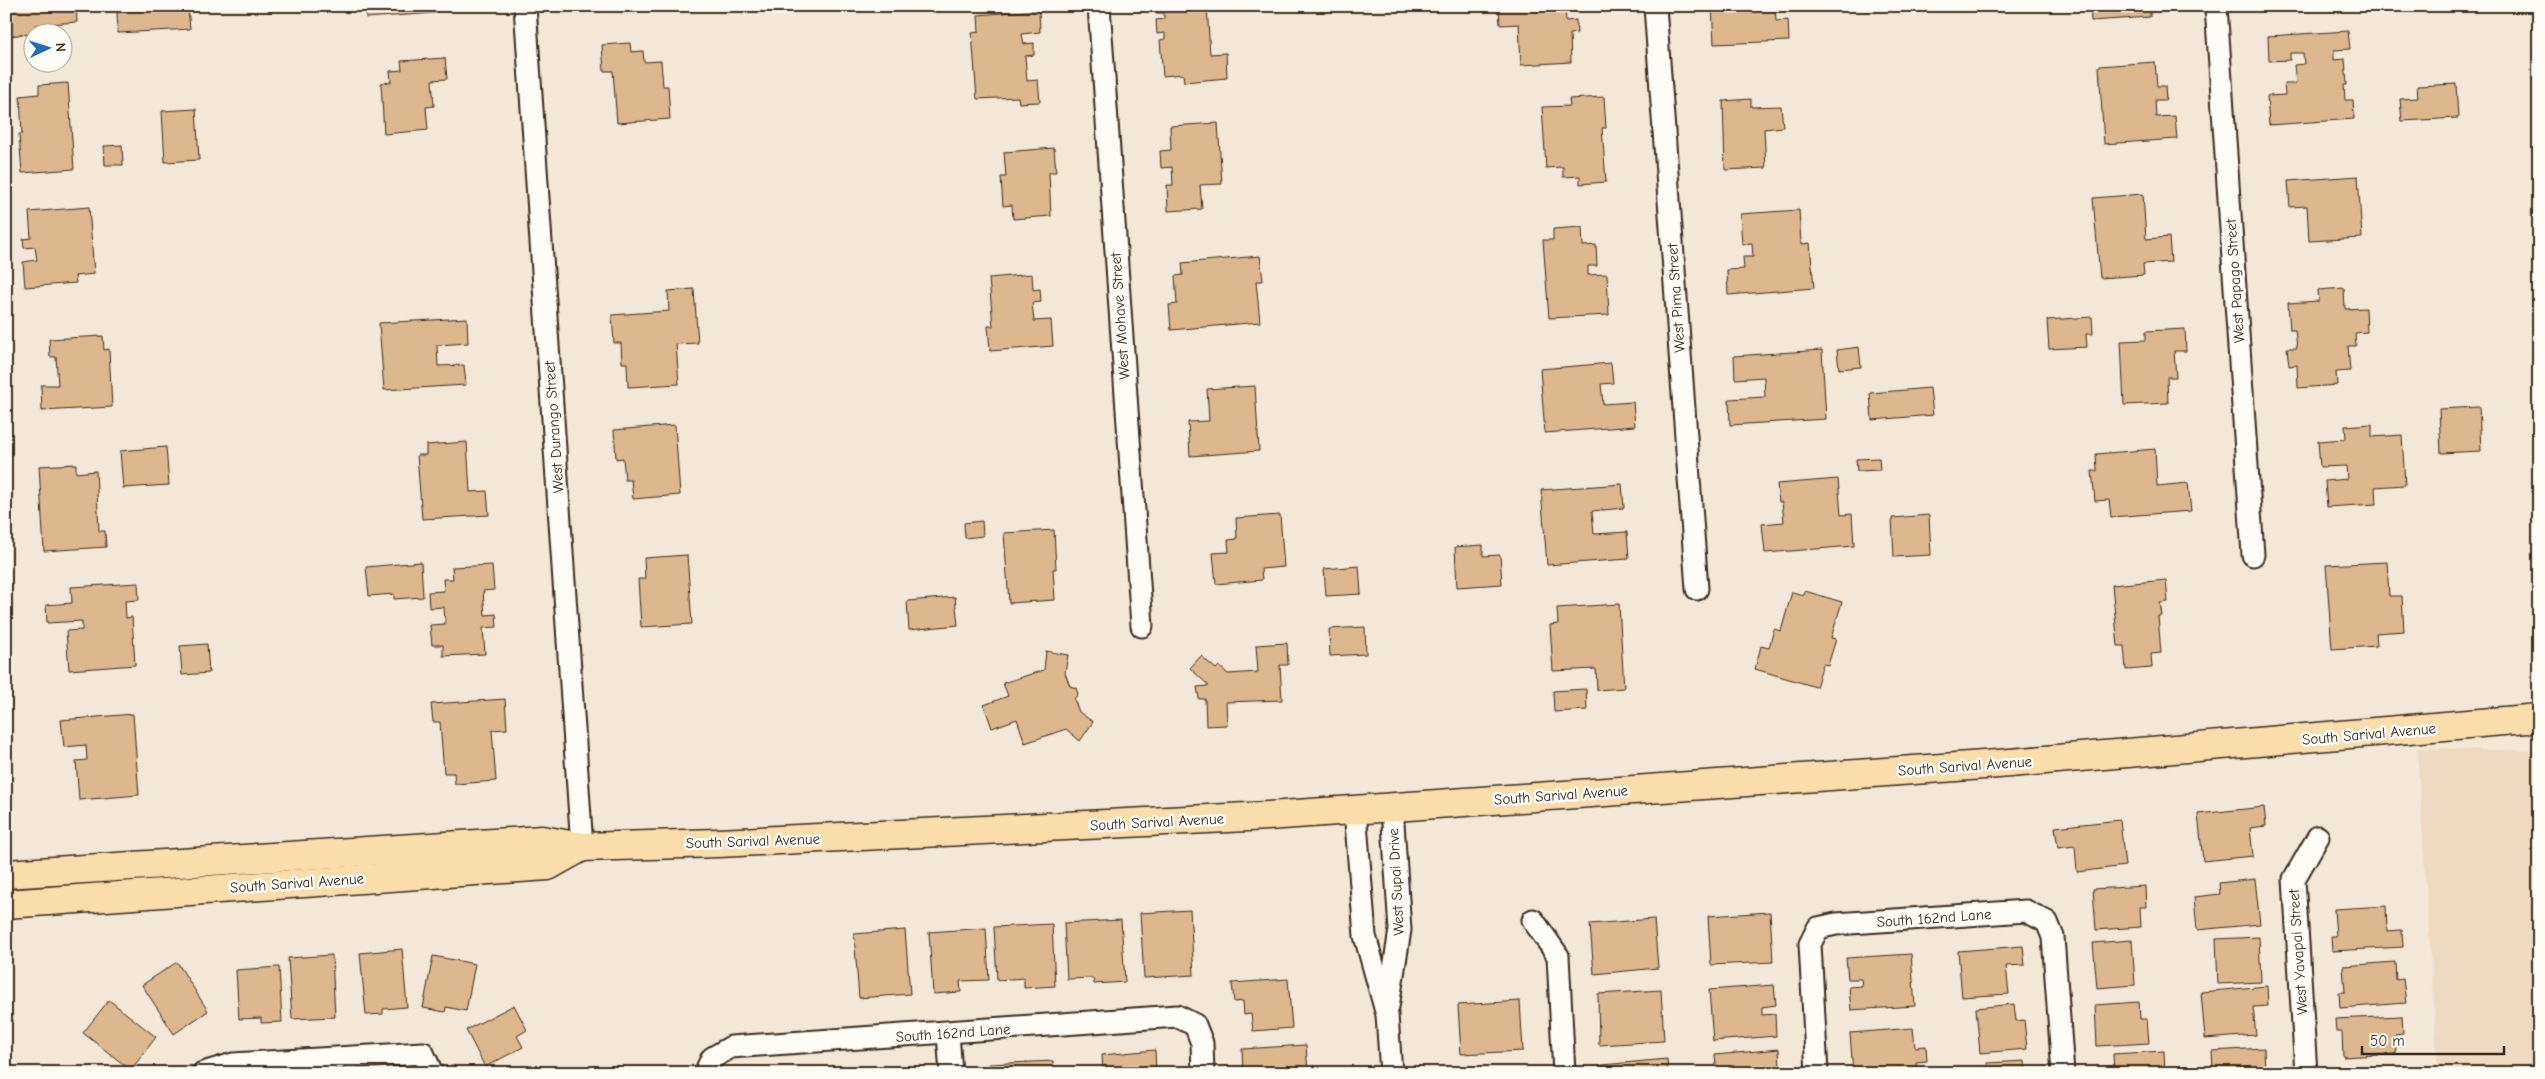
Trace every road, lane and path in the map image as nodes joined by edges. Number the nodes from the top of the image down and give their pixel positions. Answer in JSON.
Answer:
{"nodes":[{"id":1,"x":525,"y":6,"type":"edge"},
{"id":2,"x":1099,"y":6,"type":"edge"},
{"id":3,"x":1656,"y":6,"type":"edge"},
{"id":4,"x":2216,"y":6,"type":"edge"},
{"id":5,"x":2253,"y":555,"type":"dead end"},
{"id":6,"x":1697,"y":589,"type":"dead end"},
{"id":7,"x":1142,"y":626,"type":"dead end"},
{"id":8,"x":2539,"y":718,"type":"edge"},
{"id":9,"x":1392,"y":808,"type":"junction"},
{"id":10,"x":1355,"y":810,"type":"junction"},
{"id":11,"x":2318,"y":837,"type":"dead end"},
{"id":12,"x":582,"y":847,"type":"junction"},
{"id":13,"x":6,"y":874,"type":"edge"},
{"id":14,"x":6,"y":904,"type":"edge"},
{"id":15,"x":1532,"y":920,"type":"dead end"},
{"id":16,"x":1387,"y":1015,"type":"junction"},
{"id":17,"x":948,"y":1034,"type":"junction"},
{"id":18,"x":709,"y":1065,"type":"edge"},
{"id":19,"x":203,"y":1073,"type":"edge"},
{"id":20,"x":432,"y":1073,"type":"edge"},
{"id":21,"x":951,"y":1073,"type":"edge"},
{"id":22,"x":1203,"y":1073,"type":"edge"},
{"id":23,"x":1391,"y":1073,"type":"edge"},
{"id":24,"x":1564,"y":1073,"type":"edge"},
{"id":25,"x":1817,"y":1073,"type":"edge"},
{"id":26,"x":2063,"y":1073,"type":"edge"},
{"id":27,"x":2306,"y":1073,"type":"edge"}],
"edges":[{"from":1,"to":12,"type":"street","name":"West Durango Street"},
{"from":2,"to":7,"type":"street","name":"West Mohave Street"},
{"from":3,"to":6,"type":"street","name":"West Pima Street"},
{"from":4,"to":5,"type":"street","name":"West Papago Street"},
{"from":8,"to":9,"type":"main road","name":"South Sarival Avenue"},
{"from":9,"to":10,"type":"main road","name":"South Sarival Avenue"},
{"from":9,"to":16,"type":"street","name":"West Supai Drive"},
{"from":10,"to":12,"type":"main road","name":"South Sarival Avenue"},
{"from":10,"to":16,"type":"street","name":"West Supai Drive"},
{"from":11,"to":27,"type":"street","name":"West Yavapai Street"},
{"from":12,"to":13,"type":"main road","name":"South Sarival Avenue"},
{"from":12,"to":14,"type":"main road","name":"South Sarival Avenue"},
{"from":15,"to":24,"type":"street"},
{"from":16,"to":23,"type":"street","name":"West Supai Drive"},
{"from":17,"to":18,"type":"street","name":"South 162nd Lane"},
{"from":17,"to":21,"type":"street"},
{"from":17,"to":22,"type":"street","name":"South 162nd Lane"},
{"from":19,"to":20,"type":"street"},
{"from":25,"to":26,"type":"street","name":"South 162nd Lane"}]}
